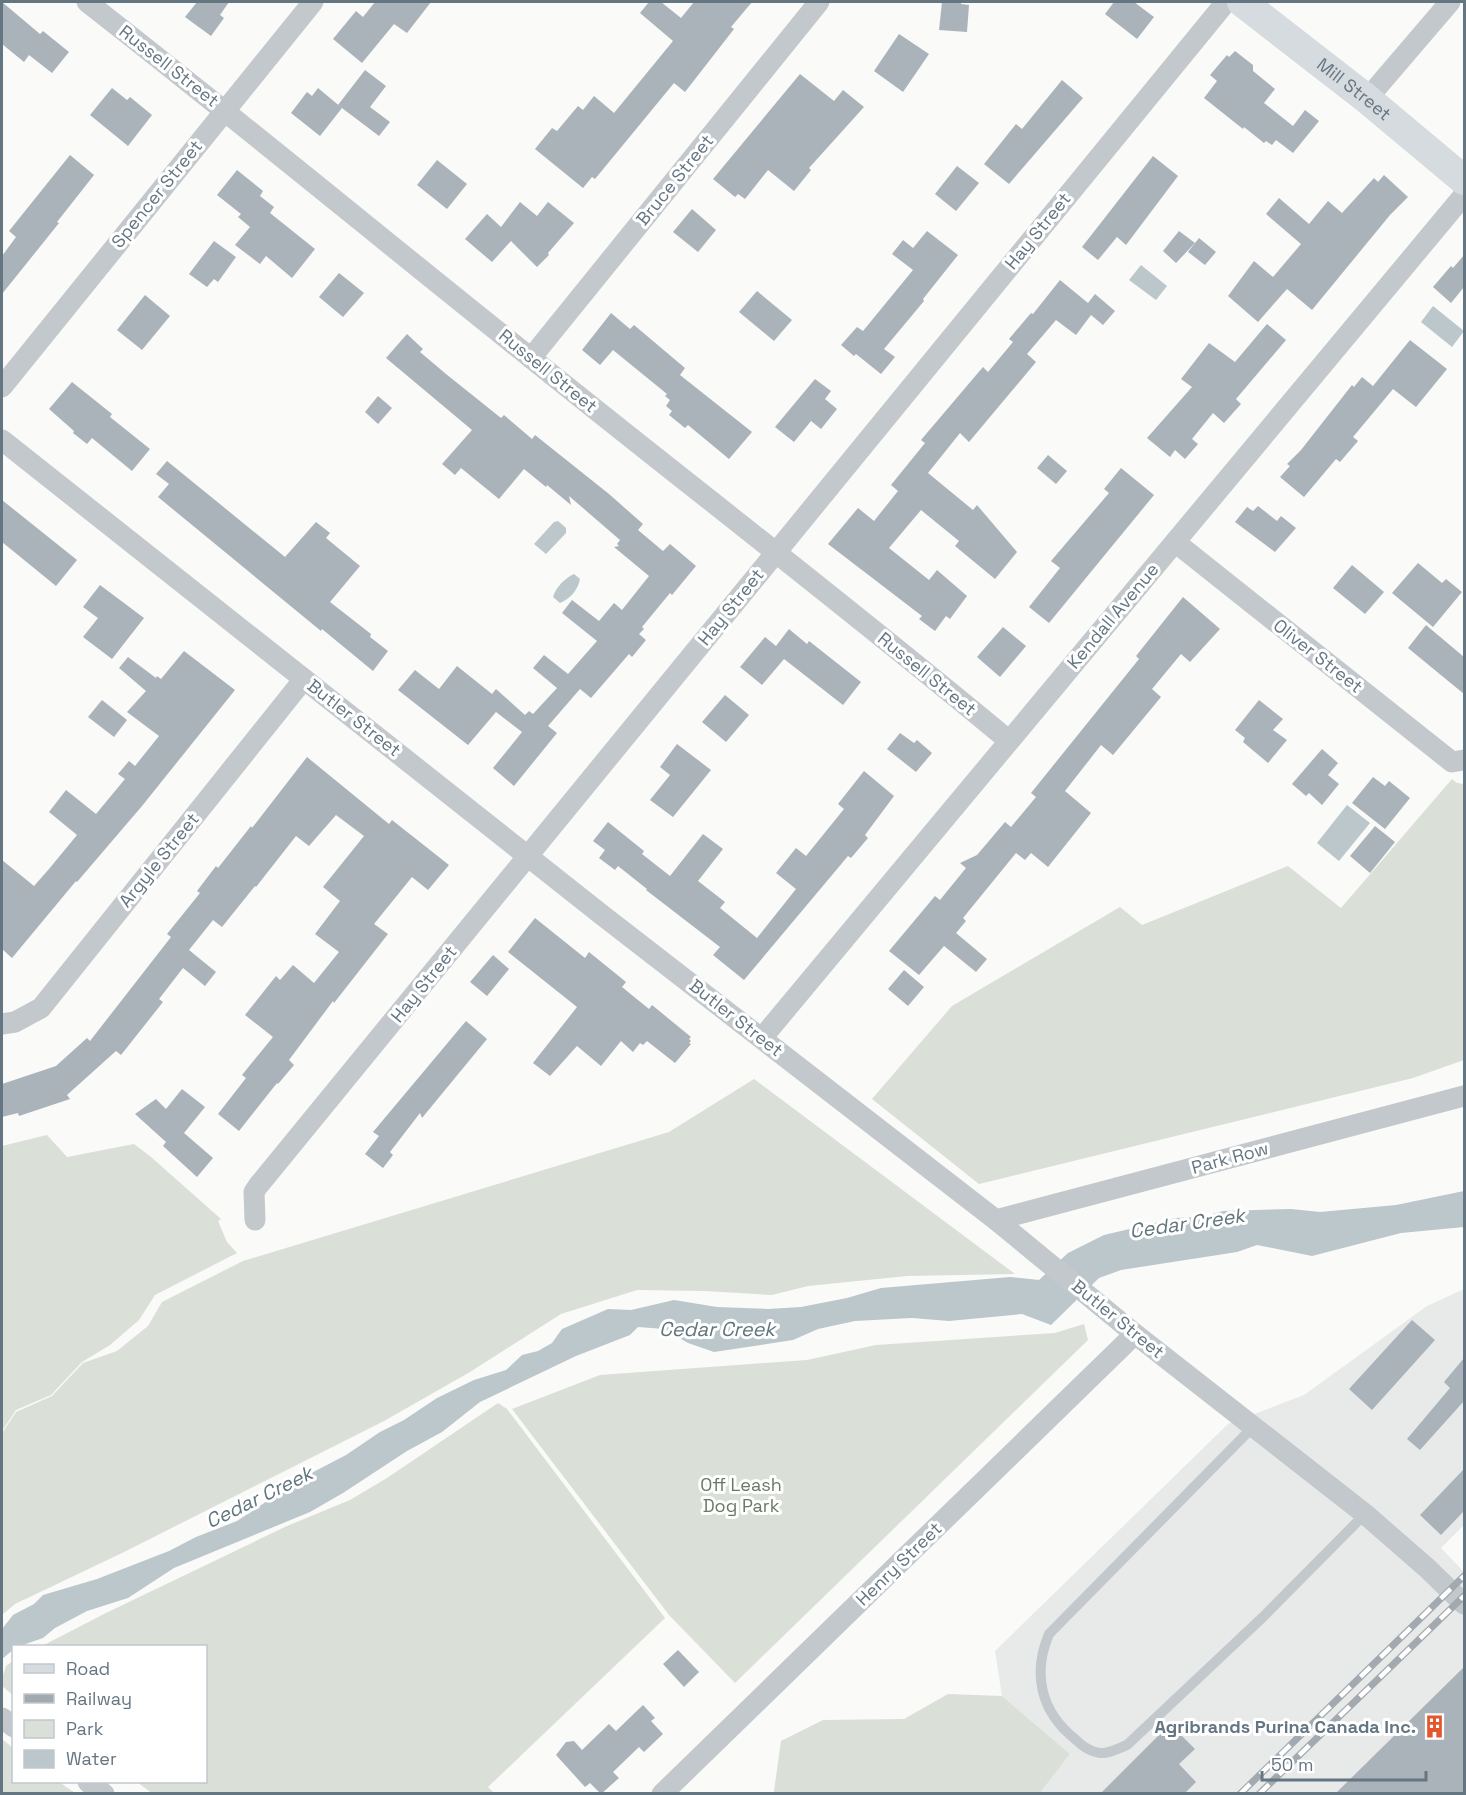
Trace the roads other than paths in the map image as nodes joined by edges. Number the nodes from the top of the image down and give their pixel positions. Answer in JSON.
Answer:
{"nodes":[{"id":1,"x":87,"y":2,"type":"edge"},
{"id":2,"x":313,"y":2,"type":"edge"},
{"id":3,"x":819,"y":2,"type":"edge"},
{"id":4,"x":1226,"y":2,"type":"edge"},
{"id":5,"x":1242,"y":2,"type":"edge"},
{"id":6,"x":1450,"y":2,"type":"edge"},
{"id":7,"x":1367,"y":99,"type":"junction"},
{"id":8,"x":225,"y":110,"type":"junction"},
{"id":9,"x":1464,"y":180,"type":"edge"},
{"id":10,"x":1464,"y":195,"type":"edge"},
{"id":11,"x":531,"y":358,"type":"junction"},
{"id":12,"x":2,"y":387,"type":"edge"},
{"id":13,"x":2,"y":440,"type":"edge"},
{"id":14,"x":1175,"y":542,"type":"junction"},
{"id":15,"x":776,"y":552,"type":"junction"},
{"id":16,"x":304,"y":679,"type":"junction"},
{"id":17,"x":1008,"y":740,"type":"junction"},
{"id":18,"x":1464,"y":760,"type":"edge"},
{"id":19,"x":528,"y":856,"type":"junction"},
{"id":20,"x":2,"y":1024,"type":"edge"},
{"id":21,"x":762,"y":1038,"type":"junction"},
{"id":22,"x":1464,"y":1096,"type":"edge"},
{"id":23,"x":255,"y":1220,"type":"dead end"},
{"id":24,"x":996,"y":1220,"type":"junction"},
{"id":25,"x":1136,"y":1334,"type":"junction"},
{"id":26,"x":1254,"y":1426,"type":"junction"},
{"id":27,"x":1365,"y":1514,"type":"junction"},
{"id":28,"x":1464,"y":1604,"type":"edge"},
{"id":29,"x":89,"y":1783,"type":"edge"},
{"id":30,"x":104,"y":1794,"type":"edge"},
{"id":31,"x":662,"y":1794,"type":"edge"}],
"edges":[{"from":1,"to":8,"type":"street","name":"Russell Street"},
{"from":2,"to":8,"type":"street","name":"Spencer Street"},
{"from":3,"to":11,"type":"street","name":"Bruce Street"},
{"from":4,"to":15,"type":"street","name":"Hay Street"},
{"from":5,"to":7,"type":"main road","name":"Mill Street"},
{"from":6,"to":7,"type":"street"},
{"from":7,"to":9,"type":"main road","name":"Mill Street"},
{"from":8,"to":11,"type":"street","name":"Russell Street"},
{"from":8,"to":12,"type":"street","name":"Spencer Street"},
{"from":10,"to":14,"type":"street","name":"Kendall Avenue"},
{"from":11,"to":15,"type":"street","name":"Russell Street"},
{"from":13,"to":16,"type":"street","name":"Butler Street"},
{"from":14,"to":17,"type":"street","name":"Kendall Avenue"},
{"from":14,"to":18,"type":"street","name":"Oliver Street"},
{"from":15,"to":17,"type":"street","name":"Russell Street"},
{"from":15,"to":19,"type":"street","name":"Hay Street"},
{"from":16,"to":19,"type":"street","name":"Butler Street"},
{"from":16,"to":20,"type":"street","name":"Argyle Street"},
{"from":17,"to":21,"type":"street","name":"Kendall Avenue"},
{"from":19,"to":21,"type":"street","name":"Butler Street"},
{"from":19,"to":23,"type":"street","name":"Hay Street"},
{"from":21,"to":24,"type":"street","name":"Butler Street"},
{"from":22,"to":24,"type":"street","name":"Park Row"},
{"from":24,"to":25,"type":"street","name":"Butler Street"},
{"from":25,"to":26,"type":"street","name":"Butler Street"},
{"from":25,"to":31,"type":"street","name":"Henry Street"},
{"from":26,"to":27,"type":"street","name":"Butler Street"},
{"from":26,"to":27,"type":"lane"},
{"from":27,"to":28,"type":"street","name":"Butler Street"},
{"from":29,"to":30,"type":"street"}]}
